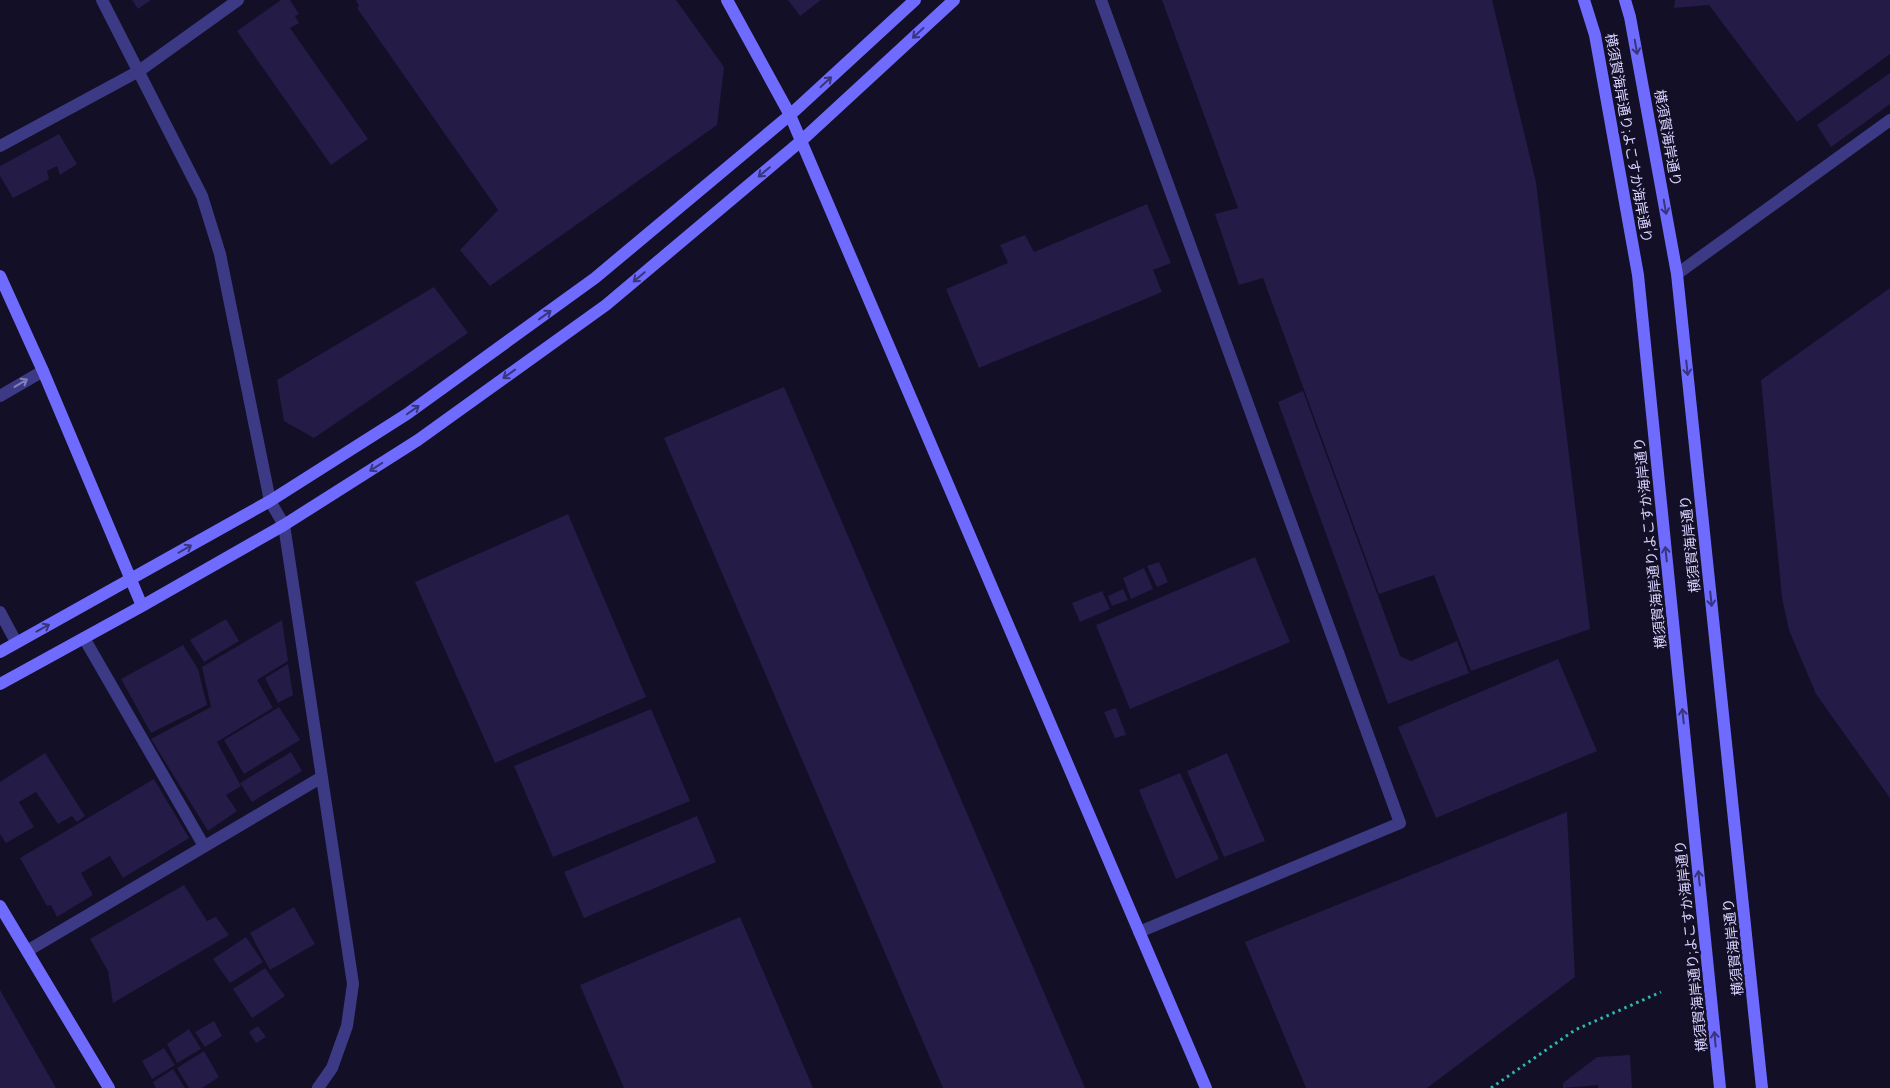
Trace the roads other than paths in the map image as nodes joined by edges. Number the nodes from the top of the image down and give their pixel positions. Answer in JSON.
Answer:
{"nodes":[{"id":1,"x":102,"y":0,"type":"edge"},
{"id":2,"x":238,"y":0,"type":"edge"},
{"id":3,"x":727,"y":0,"type":"edge"},
{"id":4,"x":915,"y":0,"type":"edge"},
{"id":5,"x":954,"y":0,"type":"edge"},
{"id":6,"x":1101,"y":0,"type":"edge"},
{"id":7,"x":1584,"y":0,"type":"edge"},
{"id":8,"x":1625,"y":0,"type":"edge"},
{"id":9,"x":139,"y":71,"type":"junction"},
{"id":10,"x":790,"y":115,"type":"junction"},
{"id":11,"x":1890,"y":120,"type":"edge"},
{"id":12,"x":801,"y":141,"type":"junction"},
{"id":13,"x":0,"y":146,"type":"edge"},
{"id":14,"x":1677,"y":274,"type":"junction"},
{"id":15,"x":0,"y":276,"type":"edge"},
{"id":16,"x":43,"y":370,"type":"junction"},
{"id":17,"x":0,"y":396,"type":"edge"},
{"id":18,"x":270,"y":501,"type":"junction"},
{"id":19,"x":284,"y":526,"type":"junction"},
{"id":20,"x":131,"y":580,"type":"junction"},
{"id":21,"x":142,"y":606,"type":"junction"},
{"id":22,"x":0,"y":612,"type":"edge"},
{"id":23,"x":84,"y":638,"type":"junction"},
{"id":24,"x":16,"y":642,"type":"junction"},
{"id":25,"x":0,"y":652,"type":"edge"},
{"id":26,"x":0,"y":684,"type":"edge"},
{"id":27,"x":322,"y":777,"type":"junction"},
{"id":28,"x":204,"y":846,"type":"junction"},
{"id":29,"x":0,"y":906,"type":"edge"},
{"id":30,"x":1139,"y":932,"type":"junction"},
{"id":31,"x":27,"y":950,"type":"junction"},
{"id":32,"x":109,"y":1088,"type":"edge"},
{"id":33,"x":318,"y":1088,"type":"edge"},
{"id":34,"x":1206,"y":1088,"type":"edge"},
{"id":35,"x":1720,"y":1088,"type":"edge"},
{"id":36,"x":1762,"y":1088,"type":"edge"}],
"edges":[{"from":1,"to":9,"type":"street"},
{"from":2,"to":9,"type":"street"},
{"from":3,"to":10,"type":"street"},
{"from":10,"to":4,"type":"street","one_way":true},
{"from":5,"to":12,"type":"street","one_way":true},
{"from":6,"to":30,"type":"street"},
{"from":35,"to":7,"type":"street","name":"横須賀海岸通り;よこすか海岸通り","one_way":true},
{"from":8,"to":14,"type":"street","name":"横須賀海岸通り","one_way":true},
{"from":9,"to":13,"type":"street"},
{"from":9,"to":18,"type":"street"},
{"from":10,"to":12,"type":"street"},
{"from":18,"to":10,"type":"street","one_way":true},
{"from":11,"to":14,"type":"street"},
{"from":12,"to":19,"type":"street","one_way":true},
{"from":12,"to":30,"type":"street"},
{"from":14,"to":36,"type":"street","name":"横須賀海岸通り","one_way":true},
{"from":15,"to":16,"type":"street"},
{"from":17,"to":16,"type":"street","one_way":true},
{"from":16,"to":20,"type":"street"},
{"from":18,"to":19,"type":"street"},
{"from":20,"to":18,"type":"street","one_way":true},
{"from":19,"to":21,"type":"street"},
{"from":19,"to":27,"type":"street"},
{"from":20,"to":21,"type":"street"},
{"from":24,"to":20,"type":"street","one_way":true},
{"from":21,"to":23,"type":"street"},
{"from":22,"to":24,"type":"street"},
{"from":23,"to":26,"type":"street"},
{"from":23,"to":28,"type":"street"},
{"from":24,"to":25,"type":"street"},
{"from":27,"to":28,"type":"street"},
{"from":27,"to":33,"type":"street"},
{"from":28,"to":31,"type":"street"},
{"from":29,"to":31,"type":"street"},
{"from":30,"to":34,"type":"street"},
{"from":31,"to":32,"type":"street"}]}
